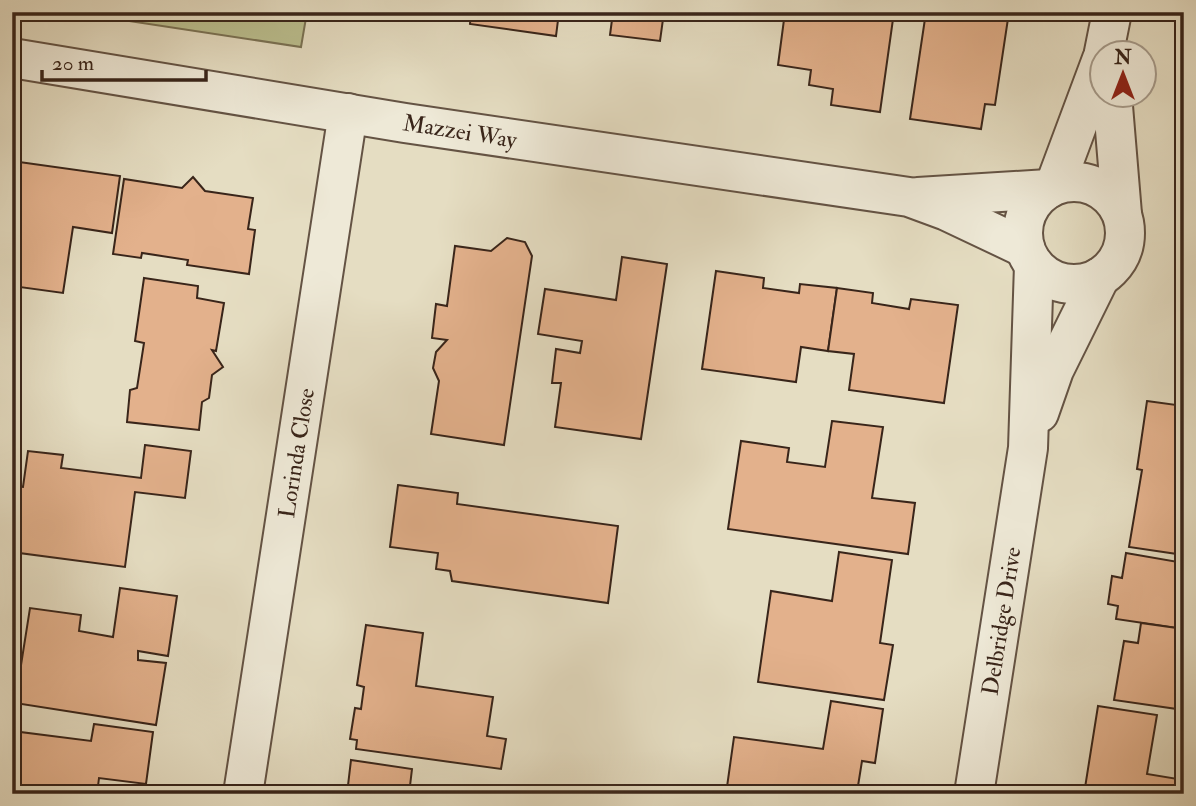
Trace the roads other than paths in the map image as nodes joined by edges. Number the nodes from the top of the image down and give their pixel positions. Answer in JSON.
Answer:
{"nodes":[{"id":1,"x":12,"y":58,"type":"edge"},
{"id":2,"x":1088,"y":93,"type":"edge"},
{"id":3,"x":1113,"y":108,"type":"edge"},
{"id":4,"x":348,"y":113,"type":"junction"},
{"id":5,"x":1051,"y":187,"type":"junction"},
{"id":6,"x":909,"y":197,"type":"junction"},
{"id":7,"x":1122,"y":214,"type":"junction"},
{"id":8,"x":1029,"y":257,"type":"junction"},
{"id":9,"x":1100,"y":277,"type":"junction"},
{"id":10,"x":1028,"y":448,"type":"junction"},
{"id":11,"x":243,"y":794,"type":"edge"},
{"id":12,"x":974,"y":794,"type":"edge"}],
"edges":[{"from":1,"to":4,"type":"street","name":"Mazzei Way"},
{"from":2,"to":5,"type":"street"},
{"from":3,"to":7,"type":"street"},
{"from":4,"to":6,"type":"street","name":"Mazzei Way"},
{"from":4,"to":11,"type":"street","name":"Lorinda Close"},
{"from":5,"to":6,"type":"street","name":"Mazzei Way"},
{"from":5,"to":7,"type":"street"},
{"from":5,"to":8,"type":"street"},
{"from":6,"to":8,"type":"street","name":"Mazzei Way"},
{"from":7,"to":9,"type":"street"},
{"from":8,"to":9,"type":"street"},
{"from":8,"to":10,"type":"street","name":"Delbridge Drive"},
{"from":9,"to":10,"type":"street","name":"Delbridge Drive"},
{"from":10,"to":12,"type":"street","name":"Delbridge Drive"}]}
